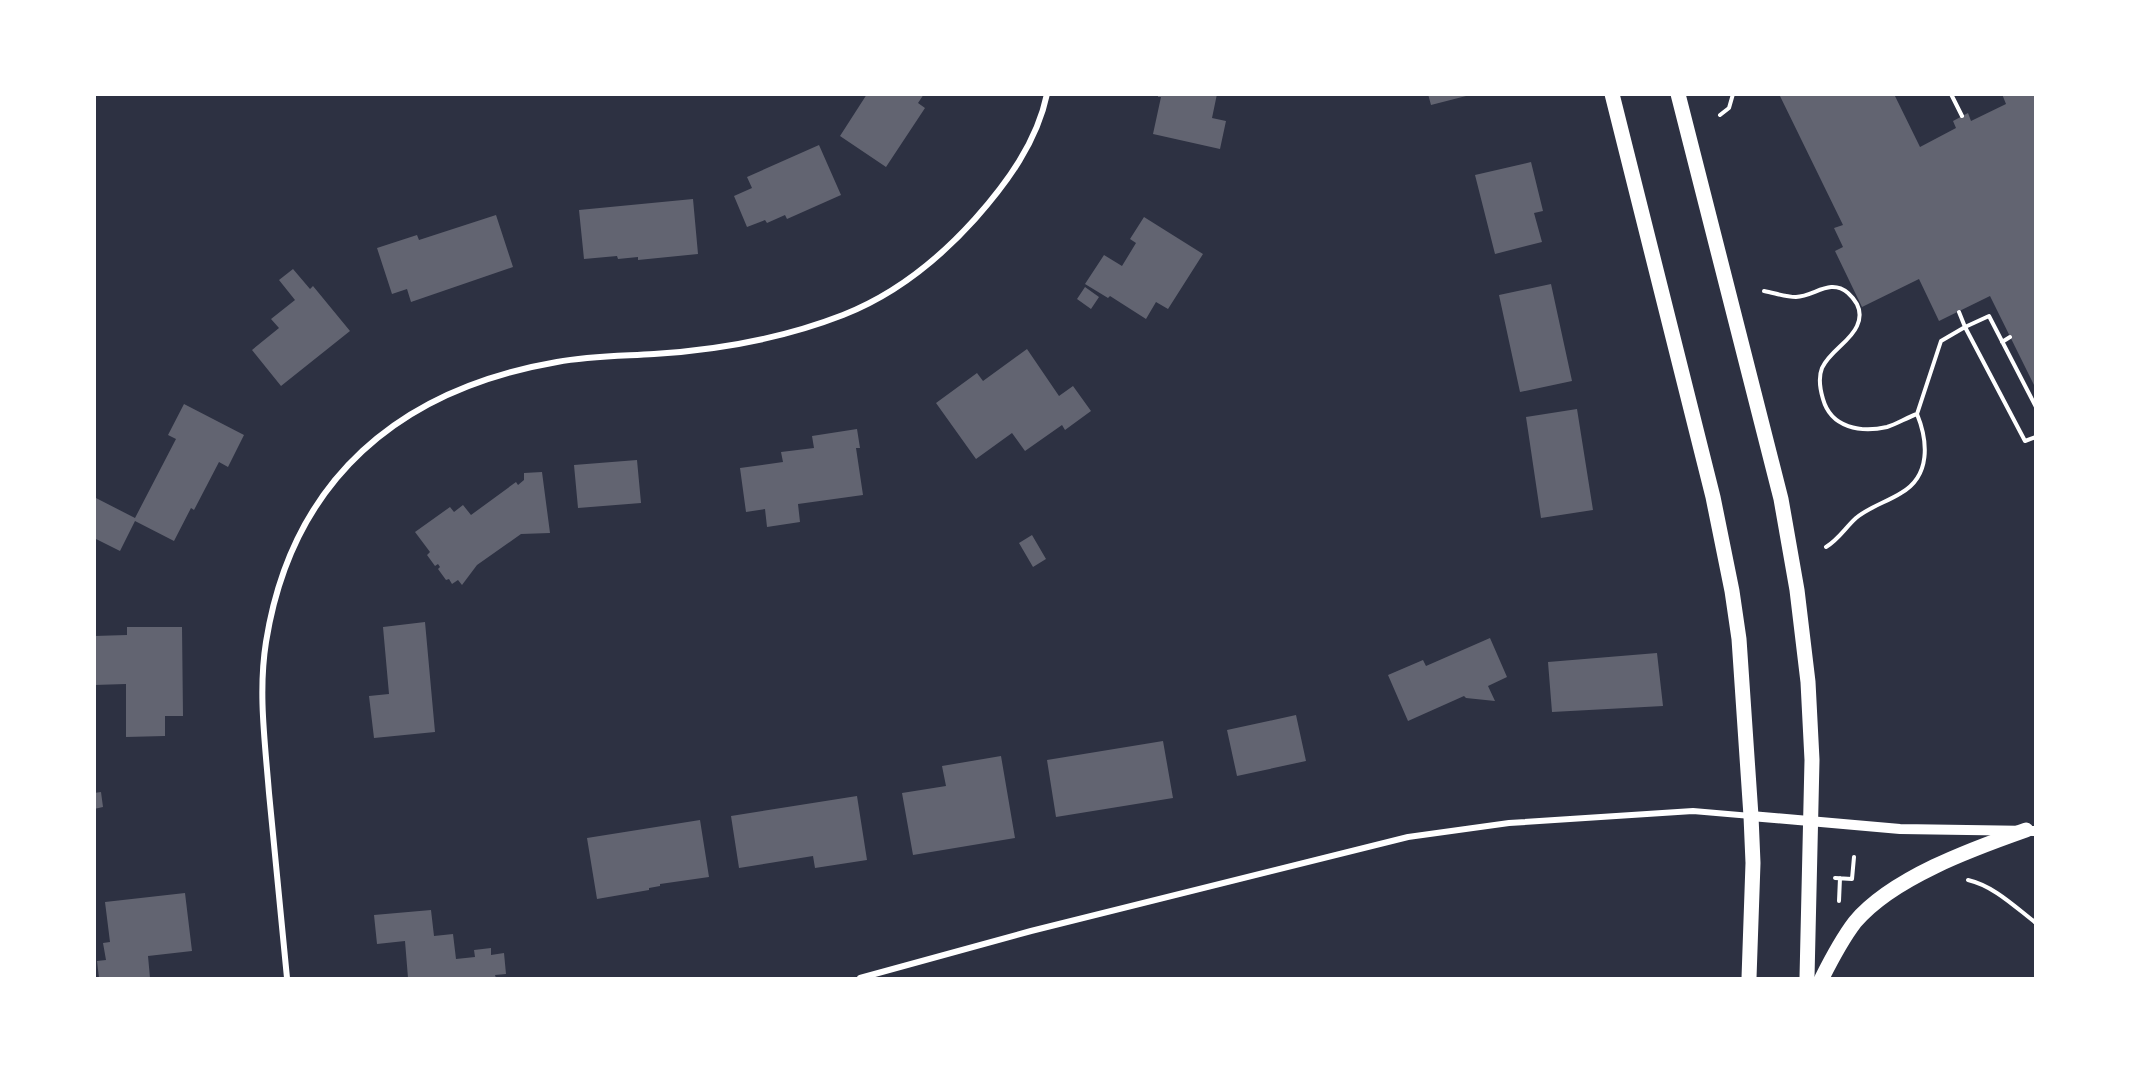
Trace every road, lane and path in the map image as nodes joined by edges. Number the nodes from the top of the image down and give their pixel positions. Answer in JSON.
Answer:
{"nodes":[{"id":1,"x":1047,"y":94,"type":"edge"},
{"id":2,"x":1612,"y":94,"type":"edge"},
{"id":3,"x":1678,"y":94,"type":"edge"},
{"id":4,"x":1733,"y":94,"type":"edge"},
{"id":5,"x":1951,"y":94,"type":"edge"},
{"id":6,"x":1720,"y":115,"type":"dead end"},
{"id":7,"x":1962,"y":116,"type":"dead end"},
{"id":8,"x":1764,"y":291,"type":"dead end"},
{"id":9,"x":1959,"y":312,"type":"dead end"},
{"id":10,"x":1965,"y":327,"type":"junction"},
{"id":11,"x":2010,"y":337,"type":"dead end"},
{"id":12,"x":2002,"y":342,"type":"junction"},
{"id":13,"x":2033,"y":398,"type":"edge"},
{"id":14,"x":2036,"y":407,"type":"edge"},
{"id":15,"x":1917,"y":414,"type":"junction"},
{"id":16,"x":2036,"y":437,"type":"edge"},
{"id":17,"x":1826,"y":547,"type":"dead end"},
{"id":18,"x":1751,"y":816,"type":"junction"},
{"id":19,"x":1812,"y":821,"type":"junction"},
{"id":20,"x":2031,"y":831,"type":"edge"},
{"id":21,"x":1854,"y":857,"type":"dead end"},
{"id":22,"x":1968,"y":880,"type":"dead end"},
{"id":23,"x":1839,"y":908,"type":"dead end"},
{"id":24,"x":2036,"y":923,"type":"edge"},
{"id":25,"x":287,"y":978,"type":"edge"},
{"id":26,"x":860,"y":978,"type":"edge"},
{"id":27,"x":1749,"y":978,"type":"edge"},
{"id":28,"x":1808,"y":978,"type":"edge"},
{"id":29,"x":1822,"y":978,"type":"edge"}],
"edges":[{"from":1,"to":25,"type":"street"},
{"from":2,"to":18,"type":"main road"},
{"from":3,"to":19,"type":"main road"},
{"from":4,"to":6,"type":"path"},
{"from":5,"to":7,"type":"path"},
{"from":8,"to":15,"type":"path"},
{"from":9,"to":10,"type":"path"},
{"from":10,"to":12,"type":"path"},
{"from":10,"to":15,"type":"path"},
{"from":10,"to":16,"type":"path"},
{"from":11,"to":12,"type":"path"},
{"from":12,"to":13,"type":"path"},
{"from":13,"to":14,"type":"path"},
{"from":15,"to":17,"type":"path"},
{"from":18,"to":19,"type":"street"},
{"from":18,"to":26,"type":"street"},
{"from":18,"to":27,"type":"main road"},
{"from":19,"to":20,"type":"street"},
{"from":19,"to":28,"type":"main road"},
{"from":20,"to":29,"type":"main road"},
{"from":21,"to":23,"type":"path"},
{"from":22,"to":24,"type":"path"}]}
